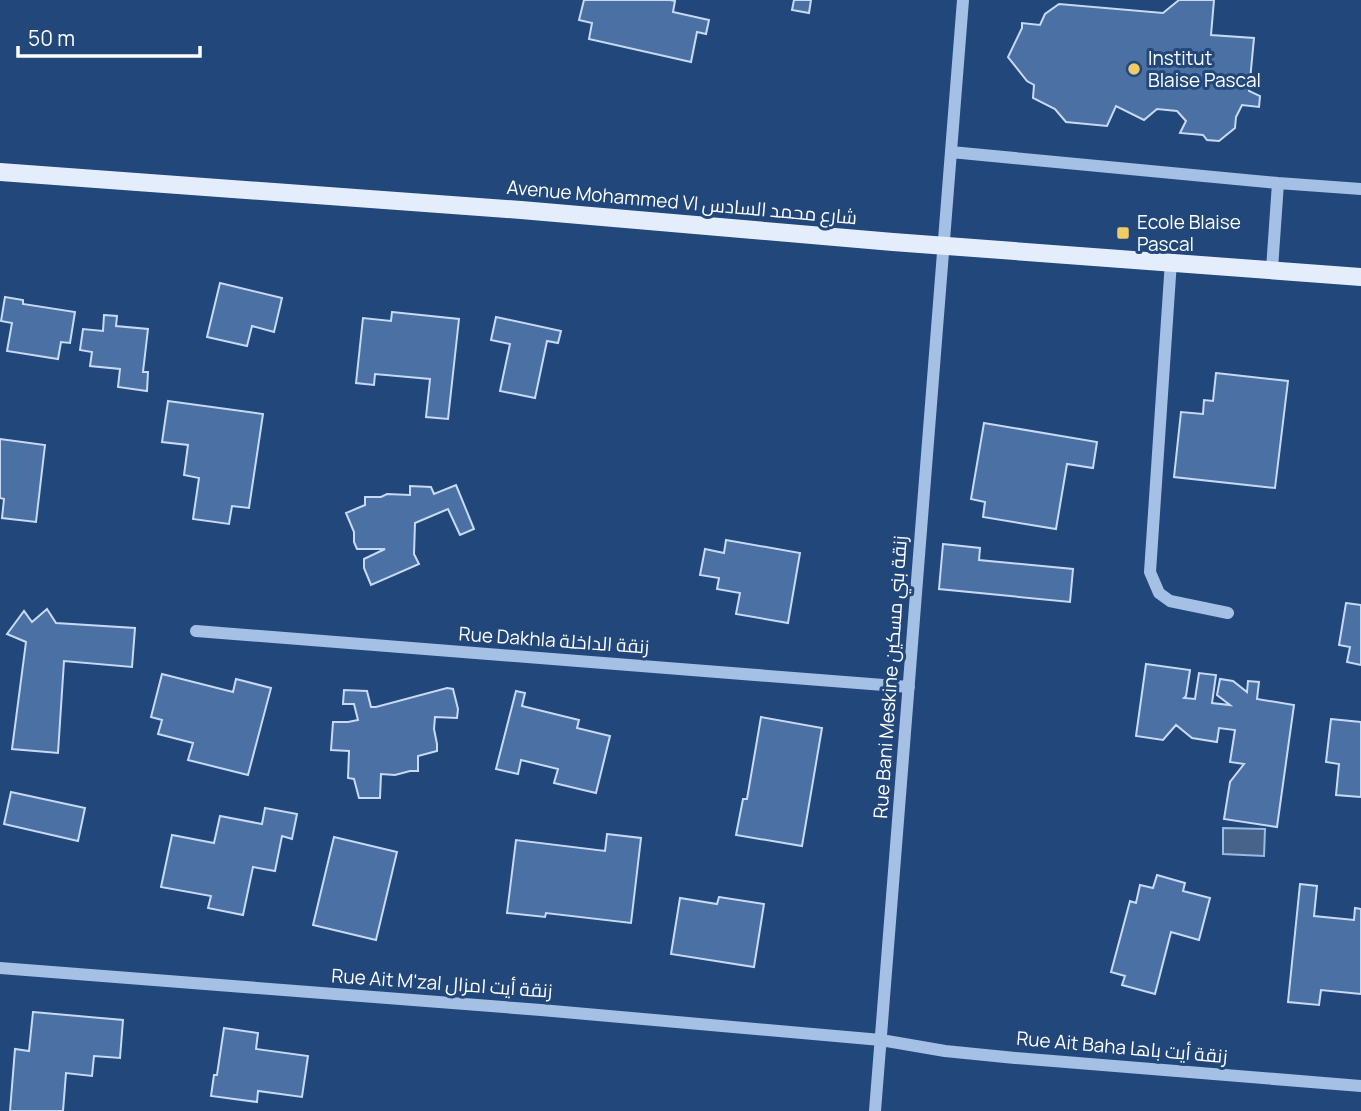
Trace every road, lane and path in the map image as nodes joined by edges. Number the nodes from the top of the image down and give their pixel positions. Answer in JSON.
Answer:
{"nodes":[{"id":1,"x":963,"y":0,"type":"edge"},
{"id":2,"x":951,"y":152,"type":"junction"},
{"id":3,"x":0,"y":172,"type":"edge"},
{"id":4,"x":1278,"y":183,"type":"junction"},
{"id":5,"x":1361,"y":189,"type":"edge"},
{"id":6,"x":943,"y":245,"type":"junction"},
{"id":7,"x":1171,"y":261,"type":"junction"},
{"id":8,"x":1272,"y":269,"type":"junction"},
{"id":9,"x":1361,"y":277,"type":"edge"},
{"id":10,"x":1228,"y":612,"type":"dead end"},
{"id":11,"x":196,"y":631,"type":"dead end"},
{"id":12,"x":909,"y":687,"type":"junction"},
{"id":13,"x":0,"y":968,"type":"edge"},
{"id":14,"x":881,"y":1040,"type":"junction"},
{"id":15,"x":1361,"y":1086,"type":"edge"},
{"id":16,"x":875,"y":1111,"type":"edge"}],
"edges":[{"from":1,"to":2,"type":"street","name":"Rue Bani Meskine زنقة بني مسكين"},
{"from":2,"to":4,"type":"street"},
{"from":2,"to":6,"type":"street","name":"Rue Bani Meskine زنقة بني مسكين"},
{"from":3,"to":6,"type":"main road","name":"Avenue Mohammed VI شارع محمد السادس"},
{"from":4,"to":5,"type":"street"},
{"from":4,"to":8,"type":"street"},
{"from":6,"to":7,"type":"main road","name":"Avenue Mohammed VI شارع محمد السادس"},
{"from":6,"to":12,"type":"street","name":"Rue Bani Meskine زنقة بني مسكين"},
{"from":7,"to":8,"type":"main road","name":"Avenue Mohammed VI شارع محمد السادس"},
{"from":7,"to":10,"type":"street"},
{"from":8,"to":9,"type":"main road","name":"Avenue Mohammed VI شارع محمد السادس"},
{"from":11,"to":12,"type":"street","name":"Rue Dakhla زنقة الداخلة"},
{"from":12,"to":14,"type":"street","name":"Rue Bani Meskine زنقة بني مسكين"},
{"from":13,"to":14,"type":"street","name":"Rue Ait M'zal زنقة أيت امزال"},
{"from":14,"to":15,"type":"street","name":"Rue Ait Baha زنقة أيت باها"},
{"from":14,"to":16,"type":"street","name":"Rue Bani Meskine زنقة بني مسكين"}]}
